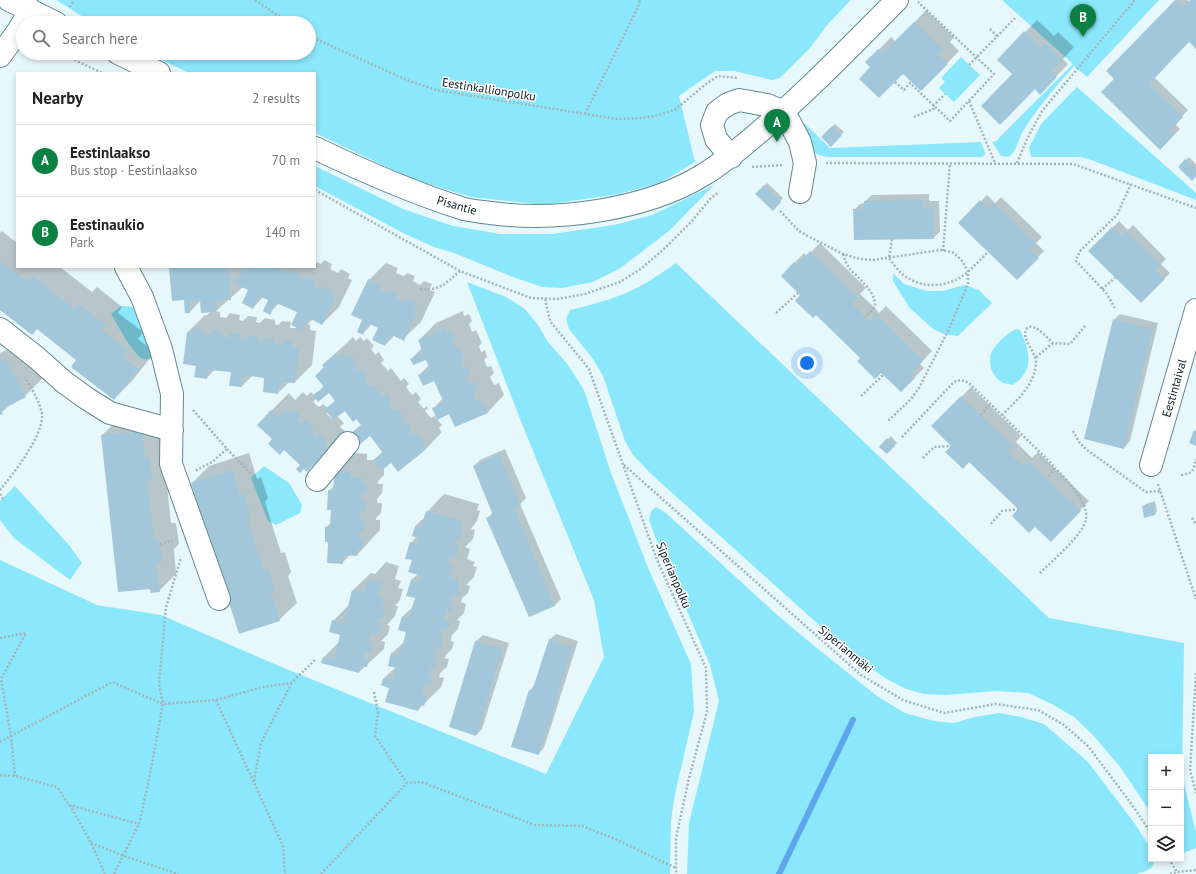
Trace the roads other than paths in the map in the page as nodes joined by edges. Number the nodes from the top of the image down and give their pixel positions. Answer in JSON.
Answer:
{"nodes":[{"id":1,"x":9,"y":0,"type":"edge"},
{"id":2,"x":897,"y":0,"type":"edge"},
{"id":3,"x":31,"y":10,"type":"junction"},
{"id":4,"x":27,"y":16,"type":"edge"},
{"id":5,"x":62,"y":16,"type":"edge"},
{"id":6,"x":16,"y":34,"type":"edge"},
{"id":7,"x":0,"y":56,"type":"edge"},
{"id":8,"x":132,"y":60,"type":"edge"},
{"id":9,"x":157,"y":72,"type":"edge"},
{"id":10,"x":784,"y":112,"type":"junction"},
{"id":11,"x":316,"y":148,"type":"edge"},
{"id":12,"x":740,"y":162,"type":"junction"},
{"id":13,"x":800,"y":192,"type":"dead end"},
{"id":14,"x":127,"y":268,"type":"edge"},
{"id":15,"x":1196,"y":310,"type":"edge"},
{"id":16,"x":0,"y":329,"type":"edge"},
{"id":17,"x":172,"y":430,"type":"junction"},
{"id":18,"x":348,"y":443,"type":"dead end"},
{"id":19,"x":1151,"y":465,"type":"road end"},
{"id":20,"x":316,"y":480,"type":"dead end"},
{"id":21,"x":219,"y":599,"type":"dead end"}],
"edges":[{"from":1,"to":3,"type":"street"},
{"from":2,"to":10,"type":"street","name":"Pisantie"},
{"from":3,"to":4,"type":"street"},
{"from":3,"to":5,"type":"street"},
{"from":6,"to":7,"type":"street"},
{"from":8,"to":9,"type":"street"},
{"from":10,"to":12,"type":"street","name":"Pisantie"},
{"from":10,"to":12,"type":"street"},
{"from":10,"to":13,"type":"street"},
{"from":11,"to":12,"type":"street","name":"Pisantie"},
{"from":14,"to":17,"type":"street"},
{"from":15,"to":19,"type":"street","name":"Eestintaival"},
{"from":16,"to":17,"type":"street"},
{"from":17,"to":21,"type":"street"},
{"from":18,"to":20,"type":"street"}]}
